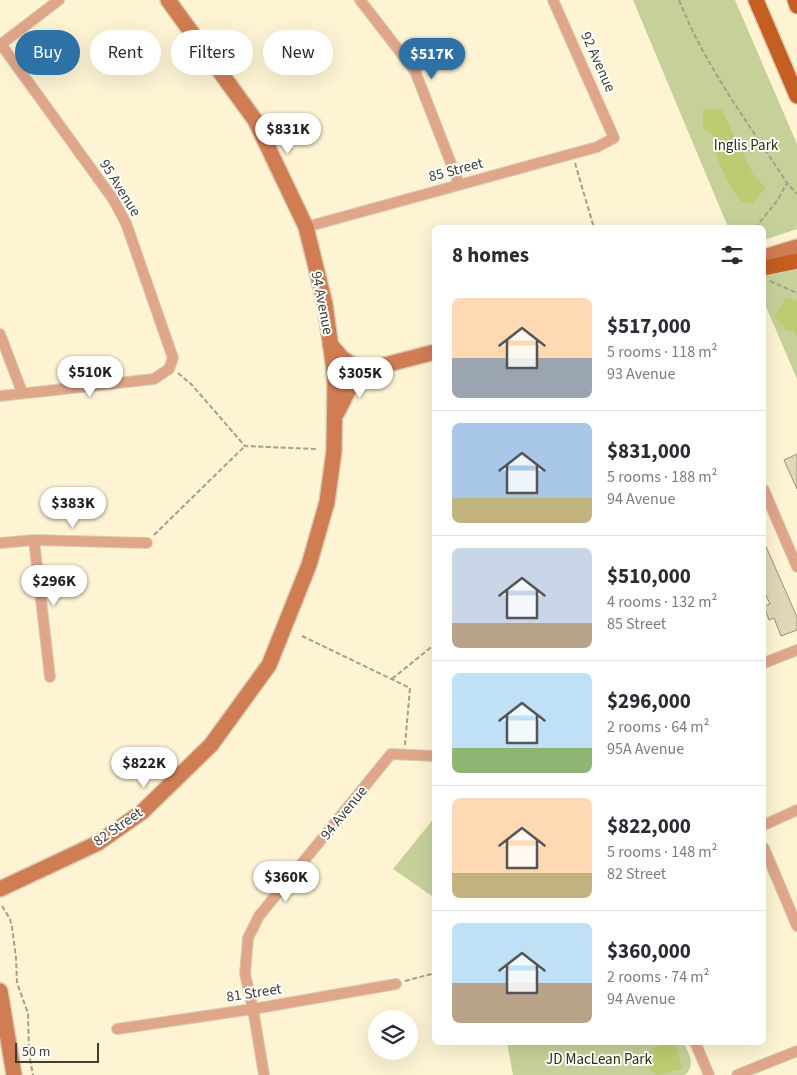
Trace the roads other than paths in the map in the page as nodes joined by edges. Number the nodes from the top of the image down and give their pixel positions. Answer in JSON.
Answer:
{"nodes":[{"id":1,"x":59,"y":0,"type":"edge"},
{"id":2,"x":168,"y":0,"type":"edge"},
{"id":3,"x":360,"y":0,"type":"edge"},
{"id":4,"x":553,"y":0,"type":"edge"},
{"id":5,"x":756,"y":0,"type":"edge"},
{"id":6,"x":794,"y":0,"type":"edge"},
{"id":7,"x":797,"y":6,"type":"edge"},
{"id":8,"x":0,"y":44,"type":"edge"},
{"id":9,"x":797,"y":96,"type":"edge"},
{"id":10,"x":614,"y":138,"type":"joint"},
{"id":11,"x":459,"y":184,"type":"junction"},
{"id":12,"x":306,"y":228,"type":"junction"},
{"id":13,"x":797,"y":247,"type":"edge"},
{"id":14,"x":766,"y":256,"type":"edge"},
{"id":15,"x":797,"y":261,"type":"edge"},
{"id":16,"x":766,"y":274,"type":"edge"},
{"id":17,"x":0,"y":334,"type":"edge"},
{"id":18,"x":330,"y":344,"type":"junction"},
{"id":19,"x":432,"y":353,"type":"edge"},
{"id":20,"x":367,"y":370,"type":"junction"},
{"id":21,"x":335,"y":378,"type":"junction"},
{"id":22,"x":22,"y":392,"type":"junction"},
{"id":23,"x":0,"y":396,"type":"edge"},
{"id":24,"x":334,"y":421,"type":"junction"},
{"id":25,"x":766,"y":495,"type":"edge"},
{"id":26,"x":34,"y":540,"type":"junction"},
{"id":27,"x":0,"y":543,"type":"edge"},
{"id":28,"x":147,"y":543,"type":"road end"},
{"id":29,"x":797,"y":567,"type":"edge"},
{"id":30,"x":797,"y":650,"type":"edge"},
{"id":31,"x":766,"y":663,"type":"edge"},
{"id":32,"x":270,"y":665,"type":"joint"},
{"id":33,"x":50,"y":676,"type":"dead end"},
{"id":34,"x":432,"y":756,"type":"edge"},
{"id":35,"x":797,"y":810,"type":"edge"},
{"id":36,"x":766,"y":824,"type":"edge"},
{"id":37,"x":766,"y":853,"type":"edge"},
{"id":38,"x":0,"y":889,"type":"edge"},
{"id":39,"x":797,"y":926,"type":"edge"},
{"id":40,"x":396,"y":984,"type":"road end"},
{"id":41,"x":0,"y":991,"type":"edge"},
{"id":42,"x":253,"y":1009,"type":"junction"},
{"id":43,"x":117,"y":1029,"type":"dead end"},
{"id":44,"x":696,"y":1045,"type":"edge"},
{"id":45,"x":797,"y":1051,"type":"edge"},
{"id":46,"x":14,"y":1075,"type":"edge"},
{"id":47,"x":264,"y":1075,"type":"edge"},
{"id":48,"x":708,"y":1075,"type":"edge"},
{"id":49,"x":737,"y":1075,"type":"edge"}],
"edges":[{"from":1,"to":8,"type":"street"},
{"from":2,"to":12,"type":"street","name":"94 Avenue"},
{"from":3,"to":11,"type":"street"},
{"from":4,"to":10,"type":"street","name":"92 Avenue"},
{"from":5,"to":9,"type":"main road"},
{"from":6,"to":7,"type":"main road"},
{"from":8,"to":22,"type":"street","name":"95 Avenue"},
{"from":10,"to":11,"type":"street","name":"85 Street"},
{"from":11,"to":12,"type":"street","name":"85 Street"},
{"from":12,"to":18,"type":"street","name":"94 Avenue"},
{"from":13,"to":14,"type":"street"},
{"from":15,"to":16,"type":"main road"},
{"from":17,"to":22,"type":"street"},
{"from":18,"to":20,"type":"street"},
{"from":18,"to":21,"type":"street","name":"94 Avenue"},
{"from":19,"to":20,"type":"street"},
{"from":20,"to":21,"type":"street"},
{"from":20,"to":24,"type":"street"},
{"from":21,"to":24,"type":"street","name":"94 Avenue"},
{"from":22,"to":23,"type":"street"},
{"from":24,"to":32,"type":"street","name":"94 Avenue"},
{"from":25,"to":29,"type":"street"},
{"from":26,"to":27,"type":"street"},
{"from":26,"to":28,"type":"street"},
{"from":26,"to":33,"type":"street"},
{"from":30,"to":31,"type":"street"},
{"from":32,"to":38,"type":"street","name":"82 Street"},
{"from":34,"to":42,"type":"street","name":"94 Avenue"},
{"from":35,"to":36,"type":"street"},
{"from":37,"to":39,"type":"street"},
{"from":40,"to":42,"type":"street","name":"81 Street"},
{"from":41,"to":46,"type":"street"},
{"from":42,"to":43,"type":"street","name":"81 Street"},
{"from":42,"to":47,"type":"street","name":"94 Avenue"},
{"from":44,"to":48,"type":"street"},
{"from":45,"to":49,"type":"street"}]}
